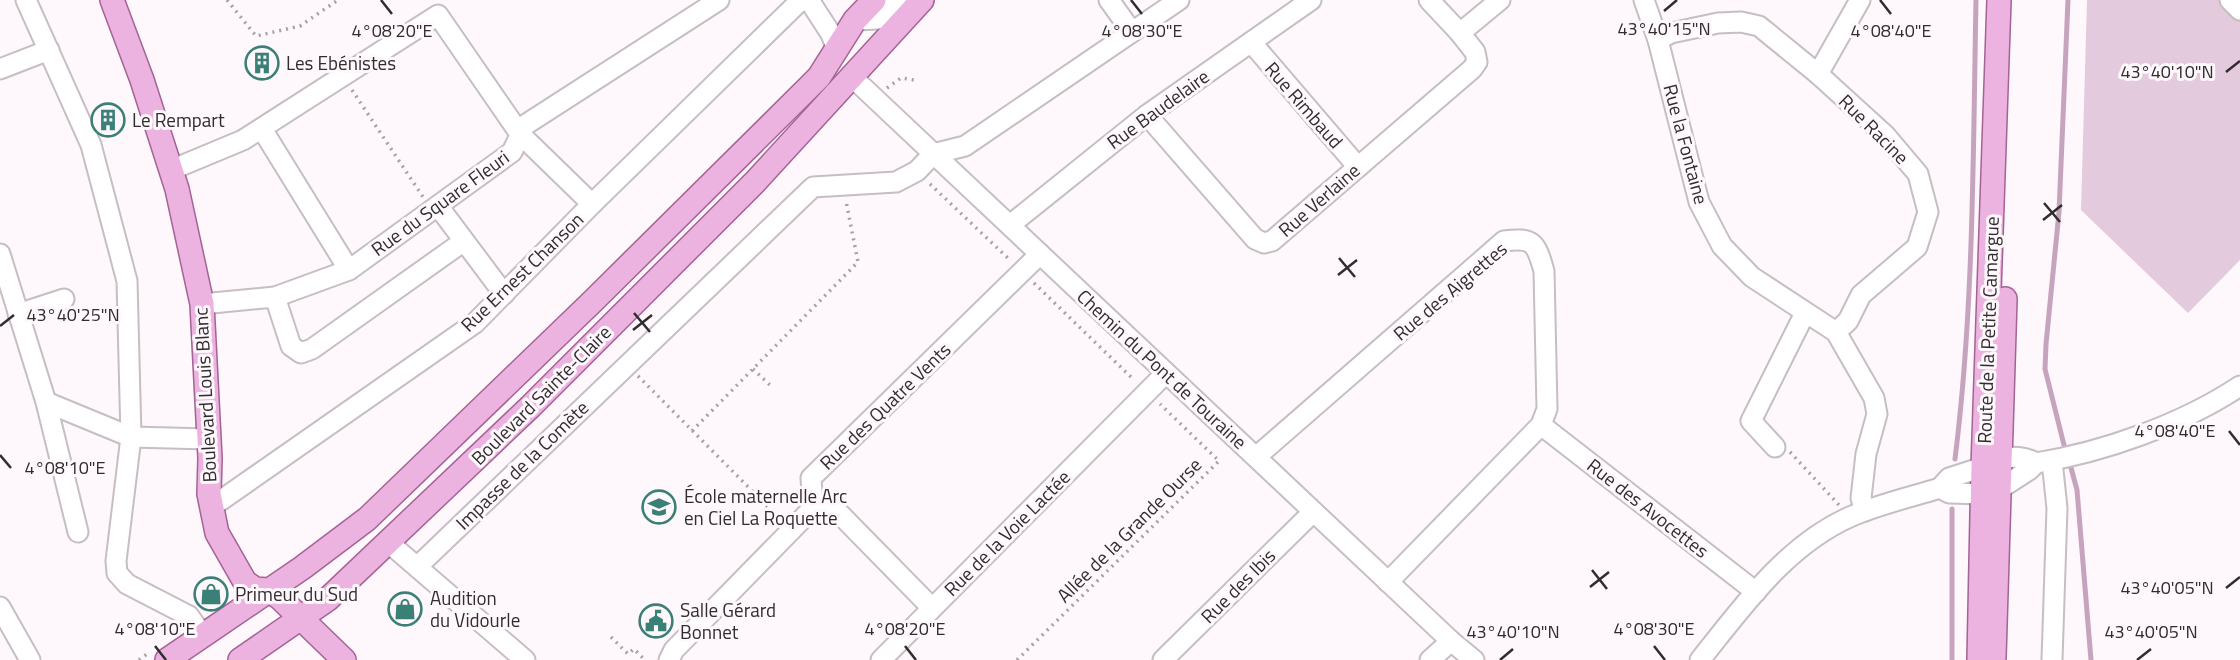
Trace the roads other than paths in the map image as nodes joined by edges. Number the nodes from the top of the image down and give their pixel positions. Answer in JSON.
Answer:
{"nodes":[{"id":1,"x":26,"y":0,"type":"edge"},
{"id":2,"x":112,"y":0,"type":"edge"},
{"id":3,"x":719,"y":0,"type":"edge"},
{"id":4,"x":801,"y":0,"type":"edge"},
{"id":5,"x":809,"y":0,"type":"edge"},
{"id":6,"x":874,"y":0,"type":"edge"},
{"id":7,"x":897,"y":0,"type":"edge"},
{"id":8,"x":922,"y":0,"type":"edge"},
{"id":9,"x":1109,"y":0,"type":"edge"},
{"id":10,"x":1179,"y":0,"type":"edge"},
{"id":11,"x":1311,"y":0,"type":"edge"},
{"id":12,"x":1429,"y":0,"type":"edge"},
{"id":13,"x":1500,"y":0,"type":"edge"},
{"id":14,"x":1644,"y":0,"type":"edge"},
{"id":15,"x":1860,"y":0,"type":"edge"},
{"id":16,"x":1999,"y":0,"type":"edge"},
{"id":17,"x":2013,"y":0,"type":"edge"},
{"id":18,"x":2230,"y":0,"type":"edge"},
{"id":19,"x":2240,"y":10,"type":"edge"},
{"id":20,"x":855,"y":20,"type":"junction"},
{"id":21,"x":1132,"y":32,"type":"junction"},
{"id":22,"x":1460,"y":33,"type":"junction"},
{"id":23,"x":1658,"y":40,"type":"junction"},
{"id":24,"x":1251,"y":42,"type":"junction"},
{"id":25,"x":836,"y":47,"type":"junction"},
{"id":26,"x":49,"y":50,"type":"junction"},
{"id":27,"x":0,"y":69,"type":"edge"},
{"id":28,"x":1818,"y":74,"type":"junction"},
{"id":29,"x":819,"y":76,"type":"junction"},
{"id":30,"x":844,"y":85,"type":"junction"},
{"id":31,"x":1147,"y":115,"type":"junction"},
{"id":32,"x":262,"y":129,"type":"junction"},
{"id":33,"x":520,"y":134,"type":"junction"},
{"id":34,"x":933,"y":154,"type":"junction"},
{"id":35,"x":1358,"y":167,"type":"junction"},
{"id":36,"x":171,"y":170,"type":"junction"},
{"id":37,"x":592,"y":204,"type":"junction"},
{"id":38,"x":435,"y":208,"type":"junction"},
{"id":39,"x":1010,"y":226,"type":"junction"},
{"id":40,"x":464,"y":241,"type":"junction"},
{"id":41,"x":0,"y":254,"type":"edge"},
{"id":42,"x":1040,"y":254,"type":"junction"},
{"id":43,"x":349,"y":270,"type":"junction"},
{"id":44,"x":504,"y":294,"type":"junction"},
{"id":45,"x":275,"y":297,"type":"junction"},
{"id":46,"x":65,"y":299,"type":"dead end"},
{"id":47,"x":202,"y":304,"type":"junction"},
{"id":48,"x":1805,"y":313,"type":"junction"},
{"id":49,"x":18,"y":314,"type":"junction"},
{"id":50,"x":1836,"y":332,"type":"junction"},
{"id":51,"x":1166,"y":373,"type":"junction"},
{"id":52,"x":2240,"y":386,"type":"edge"},
{"id":53,"x":46,"y":402,"type":"junction"},
{"id":54,"x":1541,"y":425,"type":"junction"},
{"id":55,"x":131,"y":437,"type":"junction"},
{"id":56,"x":209,"y":439,"type":"junction"},
{"id":57,"x":1775,"y":447,"type":"road end"},
{"id":58,"x":1256,"y":457,"type":"junction"},
{"id":59,"x":2044,"y":462,"type":"junction"},
{"id":60,"x":1992,"y":463,"type":"junction"},
{"id":61,"x":1940,"y":488,"type":"junction"},
{"id":62,"x":1992,"y":491,"type":"junction"},
{"id":63,"x":210,"y":502,"type":"junction"},
{"id":64,"x":813,"y":508,"type":"junction"},
{"id":65,"x":1313,"y":512,"type":"junction"},
{"id":66,"x":1857,"y":514,"type":"junction"},
{"id":67,"x":367,"y":519,"type":"junction"},
{"id":68,"x":78,"y":532,"type":"dead end"},
{"id":69,"x":389,"y":543,"type":"junction"},
{"id":70,"x":418,"y":566,"type":"junction"},
{"id":71,"x":1388,"y":582,"type":"junction"},
{"id":72,"x":268,"y":590,"type":"junction"},
{"id":73,"x":1756,"y":592,"type":"junction"},
{"id":74,"x":0,"y":607,"type":"edge"},
{"id":75,"x":932,"y":608,"type":"junction"},
{"id":76,"x":303,"y":618,"type":"junction"},
{"id":77,"x":203,"y":636,"type":"junction"},
{"id":78,"x":1451,"y":641,"type":"junction"},
{"id":79,"x":30,"y":660,"type":"edge"},
{"id":80,"x":167,"y":660,"type":"edge"},
{"id":81,"x":240,"y":660,"type":"edge"},
{"id":82,"x":344,"y":660,"type":"edge"},
{"id":83,"x":525,"y":660,"type":"edge"},
{"id":84,"x":669,"y":660,"type":"edge"},
{"id":85,"x":881,"y":660,"type":"edge"},
{"id":86,"x":1163,"y":660,"type":"edge"},
{"id":87,"x":1430,"y":660,"type":"edge"},
{"id":88,"x":1474,"y":660,"type":"edge"},
{"id":89,"x":1700,"y":660,"type":"edge"},
{"id":90,"x":1979,"y":660,"type":"edge"},
{"id":91,"x":1994,"y":660,"type":"edge"},
{"id":92,"x":2052,"y":660,"type":"edge"}],
"edges":[{"from":1,"to":26,"type":"street"},
{"from":2,"to":36,"type":"main road","name":"Boulevard Louis Blanc"},
{"from":3,"to":33,"type":"street","name":"Rue du Square Fleuri"},
{"from":4,"to":37,"type":"street","name":"Rue Ernest Chanson"},
{"from":5,"to":25,"type":"street"},
{"from":6,"to":20,"type":"main road","name":"Boulevard Sainte-Claire"},
{"from":7,"to":20,"type":"street"},
{"from":8,"to":30,"type":"main road","name":"Boulevard Sainte-Claire"},
{"from":9,"to":21,"type":"street"},
{"from":10,"to":21,"type":"street"},
{"from":11,"to":24,"type":"street","name":"Rue Baudelaire"},
{"from":12,"to":22,"type":"street"},
{"from":13,"to":22,"type":"street"},
{"from":14,"to":23,"type":"street","name":"Rue la Fontaine"},
{"from":15,"to":28,"type":"street"},
{"from":16,"to":60,"type":"main road","name":"Route de la Petite Camargue"},
{"from":17,"to":60,"type":"main road","name":"Route de la Petite Camargue"},
{"from":18,"to":19,"type":"street"},
{"from":20,"to":25,"type":"main road","name":"Boulevard Sainte-Claire"},
{"from":21,"to":34,"type":"street"},
{"from":22,"to":35,"type":"street","name":"Rue Verlaine"},
{"from":23,"to":28,"type":"street","name":"Rue Racine"},
{"from":23,"to":48,"type":"street","name":"Rue la Fontaine"},
{"from":24,"to":31,"type":"street","name":"Rue Baudelaire"},
{"from":24,"to":35,"type":"street","name":"Rue Rimbaud"},
{"from":25,"to":29,"type":"main road","name":"Boulevard Sainte-Claire"},
{"from":25,"to":30,"type":"main road"},
{"from":26,"to":27,"type":"street"},
{"from":26,"to":55,"type":"street"},
{"from":28,"to":50,"type":"street","name":"Rue Racine"},
{"from":29,"to":30,"type":"main road"},
{"from":29,"to":67,"type":"main road","name":"Boulevard Sainte-Claire"},
{"from":30,"to":34,"type":"street","name":"Chemin du Pont de Touraine"},
{"from":30,"to":69,"type":"main road","name":"Boulevard Sainte-Claire"},
{"from":31,"to":35,"type":"street","name":"Rue Verlaine"},
{"from":31,"to":39,"type":"street","name":"Rue Baudelaire"},
{"from":32,"to":33,"type":"street"},
{"from":32,"to":36,"type":"street"},
{"from":32,"to":43,"type":"street"},
{"from":33,"to":37,"type":"street"},
{"from":33,"to":38,"type":"street","name":"Rue du Square Fleuri"},
{"from":34,"to":39,"type":"street","name":"Chemin du Pont de Touraine"},
{"from":34,"to":70,"type":"street","name":"Impasse de la Comète"},
{"from":36,"to":47,"type":"main road","name":"Boulevard Louis Blanc"},
{"from":37,"to":44,"type":"street","name":"Rue Ernest Chanson"},
{"from":38,"to":40,"type":"street"},
{"from":38,"to":43,"type":"street","name":"Rue du Square Fleuri"},
{"from":39,"to":42,"type":"street","name":"Chemin du Pont de Touraine"},
{"from":40,"to":44,"type":"street"},
{"from":40,"to":45,"type":"street"},
{"from":41,"to":49,"type":"street"},
{"from":42,"to":51,"type":"street","name":"Chemin du Pont de Touraine"},
{"from":42,"to":64,"type":"street","name":"Rue des Quatre Vents"},
{"from":43,"to":45,"type":"street","name":"Rue du Square Fleuri"},
{"from":44,"to":63,"type":"street","name":"Rue Ernest Chanson"},
{"from":45,"to":47,"type":"street","name":"Rue du Square Fleuri"},
{"from":46,"to":49,"type":"street"},
{"from":47,"to":56,"type":"main road","name":"Boulevard Louis Blanc"},
{"from":48,"to":50,"type":"street","name":"Rue la Fontaine"},
{"from":48,"to":57,"type":"street"},
{"from":49,"to":53,"type":"street"},
{"from":50,"to":66,"type":"street","name":"Rue la Fontaine"},
{"from":51,"to":58,"type":"street","name":"Chemin du Pont de Touraine"},
{"from":51,"to":75,"type":"street","name":"Rue de la Voie Lactée"},
{"from":52,"to":59,"type":"street"},
{"from":53,"to":55,"type":"street"},
{"from":53,"to":68,"type":"street"},
{"from":54,"to":58,"type":"street","name":"Rue des Aigrettes"},
{"from":54,"to":71,"type":"street"},
{"from":54,"to":73,"type":"street","name":"Rue des Avocettes"},
{"from":55,"to":56,"type":"street"},
{"from":55,"to":77,"type":"street"},
{"from":56,"to":63,"type":"main road","name":"Boulevard Louis Blanc"},
{"from":58,"to":65,"type":"street","name":"Chemin du Pont de Touraine"},
{"from":59,"to":60,"type":"street"},
{"from":59,"to":62,"type":"street"},
{"from":59,"to":92,"type":"street"},
{"from":60,"to":61,"type":"street"},
{"from":60,"to":62,"type":"main road","name":"Route de la Petite Camargue"},
{"from":61,"to":62,"type":"street"},
{"from":61,"to":66,"type":"street"},
{"from":62,"to":90,"type":"main road","name":"Route de la Petite Camargue"},
{"from":62,"to":91,"type":"main road","name":"Route de la Petite Camargue"},
{"from":63,"to":72,"type":"main road","name":"Boulevard Louis Blanc"},
{"from":64,"to":75,"type":"street","name":"Rue de la Voie Lactée"},
{"from":64,"to":84,"type":"street"},
{"from":65,"to":71,"type":"street","name":"Chemin du Pont de Touraine"},
{"from":65,"to":86,"type":"street","name":"Rue des Ibis"},
{"from":66,"to":73,"type":"street"},
{"from":67,"to":69,"type":"main road"},
{"from":67,"to":72,"type":"main road","name":"Boulevard Sainte-Claire"},
{"from":69,"to":70,"type":"street"},
{"from":69,"to":76,"type":"main road","name":"Boulevard Sainte-Claire"},
{"from":70,"to":83,"type":"street"},
{"from":71,"to":78,"type":"street","name":"Chemin du Pont de Touraine"},
{"from":72,"to":76,"type":"main road","name":"Boulevard Louis Blanc"},
{"from":72,"to":77,"type":"main road","name":"Boulevard Sainte-Claire"},
{"from":73,"to":89,"type":"street"},
{"from":74,"to":79,"type":"street"},
{"from":75,"to":85,"type":"street"},
{"from":76,"to":81,"type":"main road","name":"Boulevard Sainte-Claire"},
{"from":76,"to":82,"type":"main road","name":"Boulevard Louis Blanc"},
{"from":77,"to":80,"type":"main road","name":"Boulevard Sainte-Claire"},
{"from":78,"to":87,"type":"street"},
{"from":78,"to":88,"type":"street","name":"Chemin du Pont de Touraine"}]}
